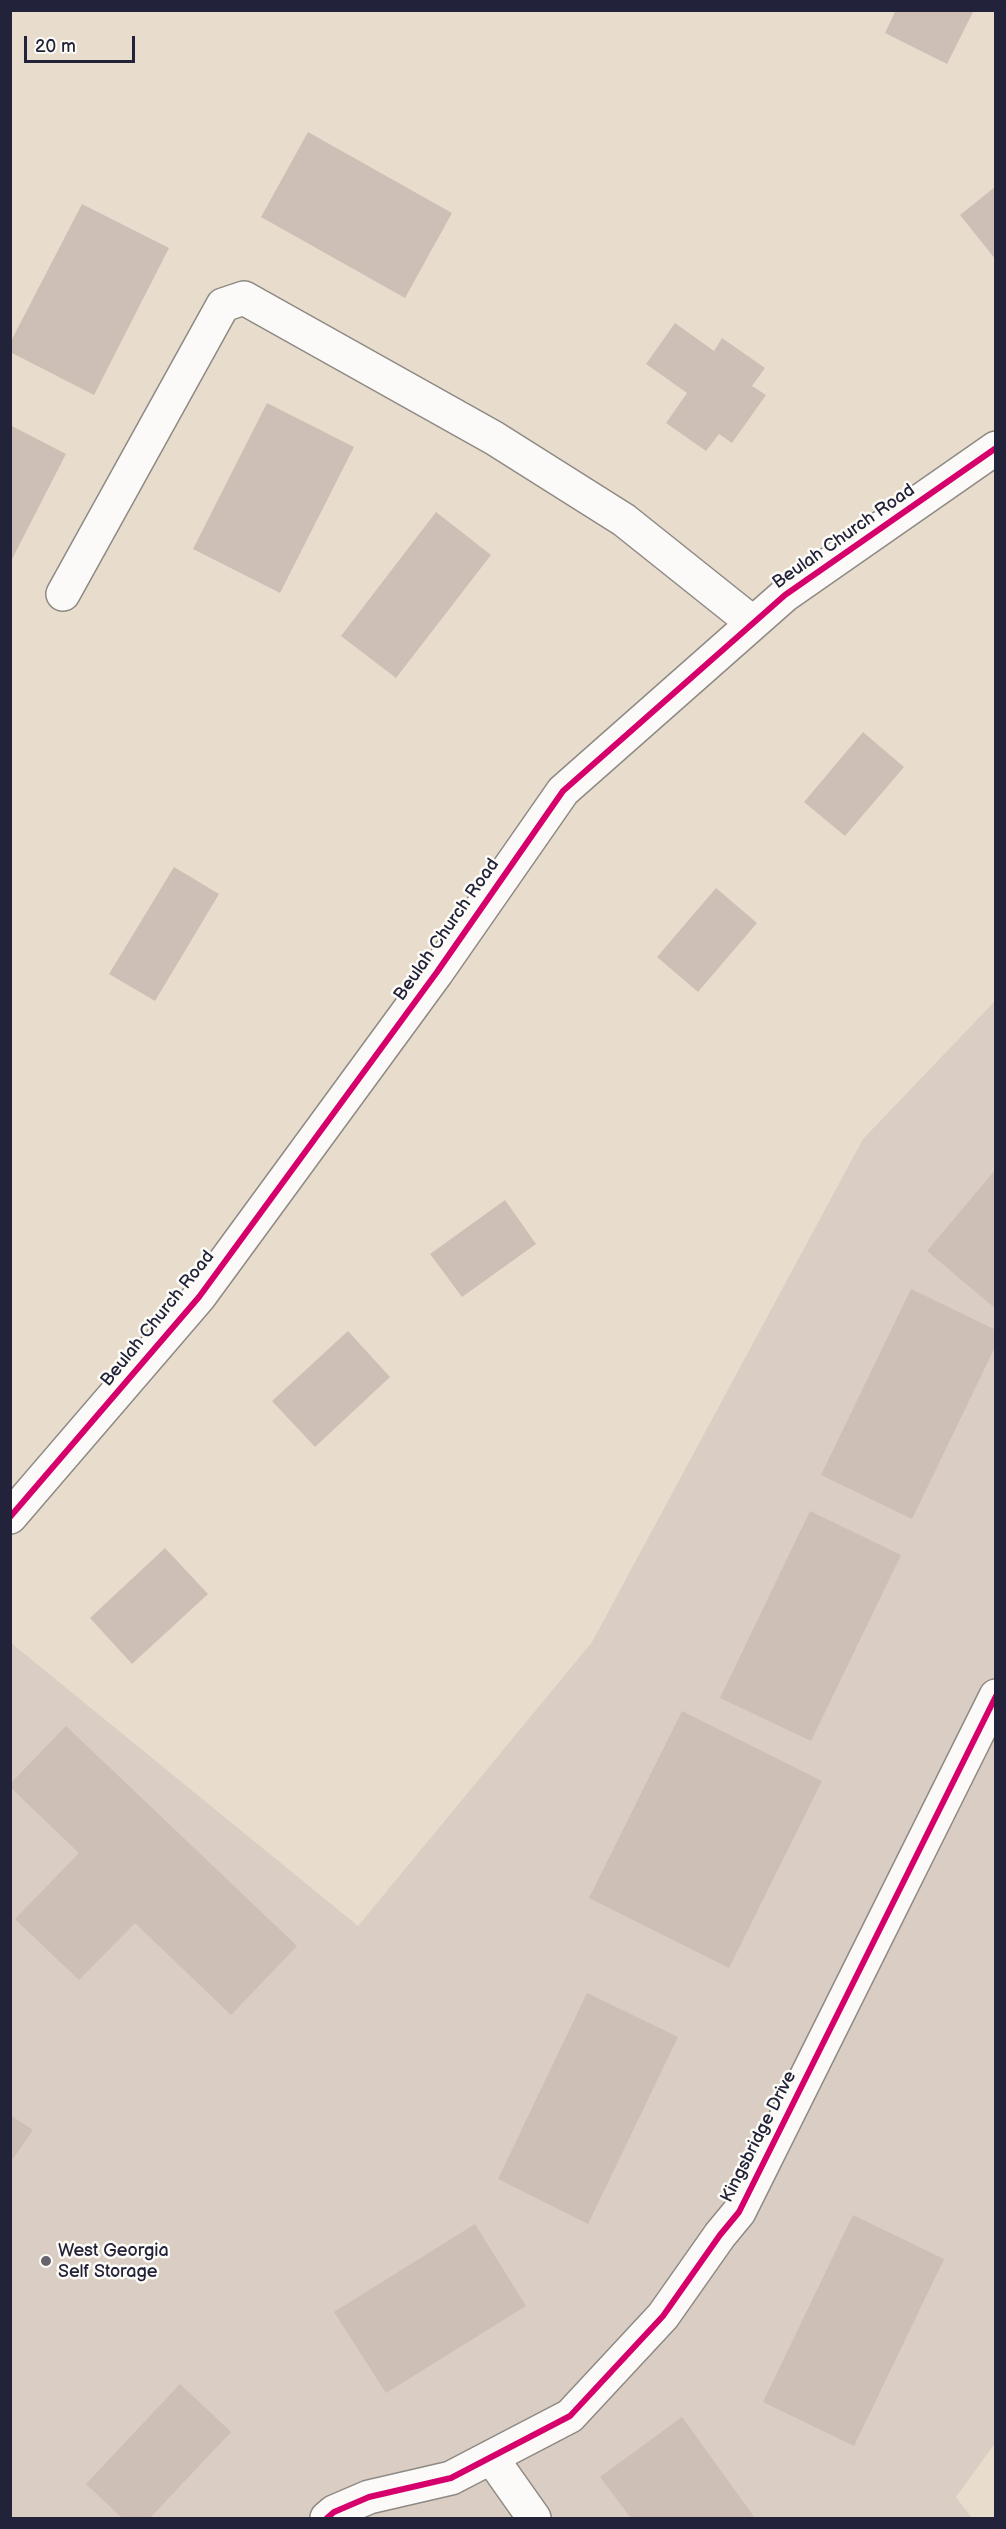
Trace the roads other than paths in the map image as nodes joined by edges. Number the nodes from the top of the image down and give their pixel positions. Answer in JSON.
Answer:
{"nodes":[{"id":1,"x":996,"y":448,"type":"edge"},
{"id":2,"x":63,"y":594,"type":"dead end"},
{"id":3,"x":753,"y":623,"type":"junction"},
{"id":4,"x":10,"y":1517,"type":"edge"},
{"id":5,"x":996,"y":1696,"type":"edge"},
{"id":6,"x":491,"y":2457,"type":"junction"},
{"id":7,"x":327,"y":2518,"type":"edge"},
{"id":8,"x":534,"y":2518,"type":"edge"}],
"edges":[{"from":1,"to":3,"type":"street","name":"Beulah Church Road"},
{"from":2,"to":3,"type":"street"},
{"from":3,"to":4,"type":"street","name":"Beulah Church Road"},
{"from":5,"to":6,"type":"street","name":"Kingsbridge Drive"},
{"from":6,"to":7,"type":"street","name":"Kingsbridge Drive"},
{"from":6,"to":8,"type":"street"}]}
